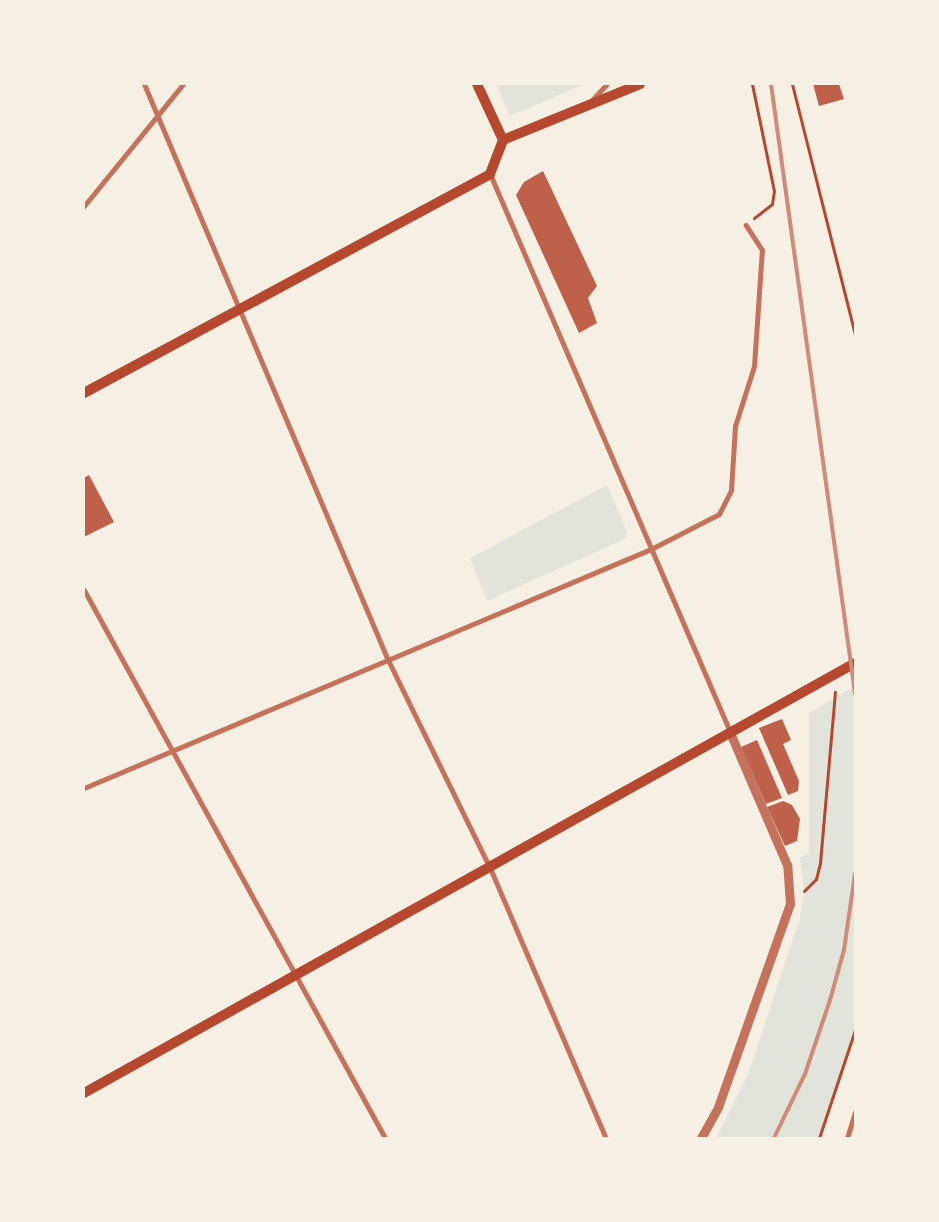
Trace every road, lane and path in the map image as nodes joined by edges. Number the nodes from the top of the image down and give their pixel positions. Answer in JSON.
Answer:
{"nodes":[{"id":1,"x":144,"y":84,"type":"edge"},
{"id":2,"x":183,"y":84,"type":"edge"},
{"id":3,"x":478,"y":84,"type":"edge"},
{"id":4,"x":607,"y":84,"type":"edge"},
{"id":5,"x":640,"y":84,"type":"edge"},
{"id":6,"x":752,"y":84,"type":"edge"},
{"id":7,"x":792,"y":84,"type":"edge"},
{"id":8,"x":587,"y":106,"type":"junction"},
{"id":9,"x":157,"y":114,"type":"junction"},
{"id":10,"x":503,"y":140,"type":"junction"},
{"id":11,"x":490,"y":174,"type":"junction"},
{"id":12,"x":84,"y":206,"type":"edge"},
{"id":13,"x":746,"y":225,"type":"joint"},
{"id":14,"x":237,"y":310,"type":"junction"},
{"id":15,"x":855,"y":335,"type":"edge"},
{"id":16,"x":84,"y":393,"type":"edge"},
{"id":17,"x":651,"y":548,"type":"junction"},
{"id":18,"x":84,"y":590,"type":"edge"},
{"id":19,"x":388,"y":658,"type":"junction"},
{"id":20,"x":855,"y":663,"type":"edge"},
{"id":21,"x":832,"y":676,"type":"junction"},
{"id":22,"x":731,"y":734,"type":"junction"},
{"id":23,"x":170,"y":749,"type":"junction"},
{"id":24,"x":84,"y":788,"type":"edge"},
{"id":25,"x":490,"y":868,"type":"junction"},
{"id":26,"x":790,"y":891,"type":"junction"},
{"id":27,"x":294,"y":977,"type":"junction"},
{"id":28,"x":855,"y":1030,"type":"edge"},
{"id":29,"x":84,"y":1093,"type":"edge"},
{"id":30,"x":855,"y":1112,"type":"edge"},
{"id":31,"x":382,"y":1133,"type":"junction"},
{"id":32,"x":378,"y":1138,"type":"edge"},
{"id":33,"x":385,"y":1138,"type":"edge"},
{"id":34,"x":606,"y":1138,"type":"edge"},
{"id":35,"x":701,"y":1138,"type":"edge"},
{"id":36,"x":818,"y":1138,"type":"edge"},
{"id":37,"x":847,"y":1138,"type":"edge"}],
"edges":[{"from":1,"to":9,"type":"street"},
{"from":2,"to":9,"type":"street"},
{"from":3,"to":10,"type":"main road"},
{"from":4,"to":8,"type":"street"},
{"from":5,"to":8,"type":"main road"},
{"from":6,"to":13,"type":"path"},
{"from":7,"to":15,"type":"path"},
{"from":8,"to":10,"type":"main road"},
{"from":9,"to":12,"type":"street"},
{"from":9,"to":14,"type":"street"},
{"from":10,"to":11,"type":"main road"},
{"from":11,"to":14,"type":"main road"},
{"from":11,"to":17,"type":"street"},
{"from":13,"to":17,"type":"street"},
{"from":14,"to":16,"type":"main road"},
{"from":14,"to":19,"type":"street"},
{"from":17,"to":19,"type":"street"},
{"from":17,"to":22,"type":"street"},
{"from":18,"to":23,"type":"street"},
{"from":19,"to":23,"type":"street"},
{"from":19,"to":25,"type":"street"},
{"from":20,"to":21,"type":"main road"},
{"from":21,"to":22,"type":"main road"},
{"from":21,"to":26,"type":"path"},
{"from":22,"to":25,"type":"main road"},
{"from":22,"to":26,"type":"street"},
{"from":23,"to":24,"type":"street"},
{"from":23,"to":27,"type":"street"},
{"from":25,"to":27,"type":"main road"},
{"from":25,"to":34,"type":"street"},
{"from":26,"to":35,"type":"street"},
{"from":27,"to":29,"type":"main road"},
{"from":27,"to":31,"type":"street"},
{"from":28,"to":36,"type":"path"},
{"from":30,"to":37,"type":"street"},
{"from":31,"to":32,"type":"street"},
{"from":31,"to":33,"type":"street"}]}
